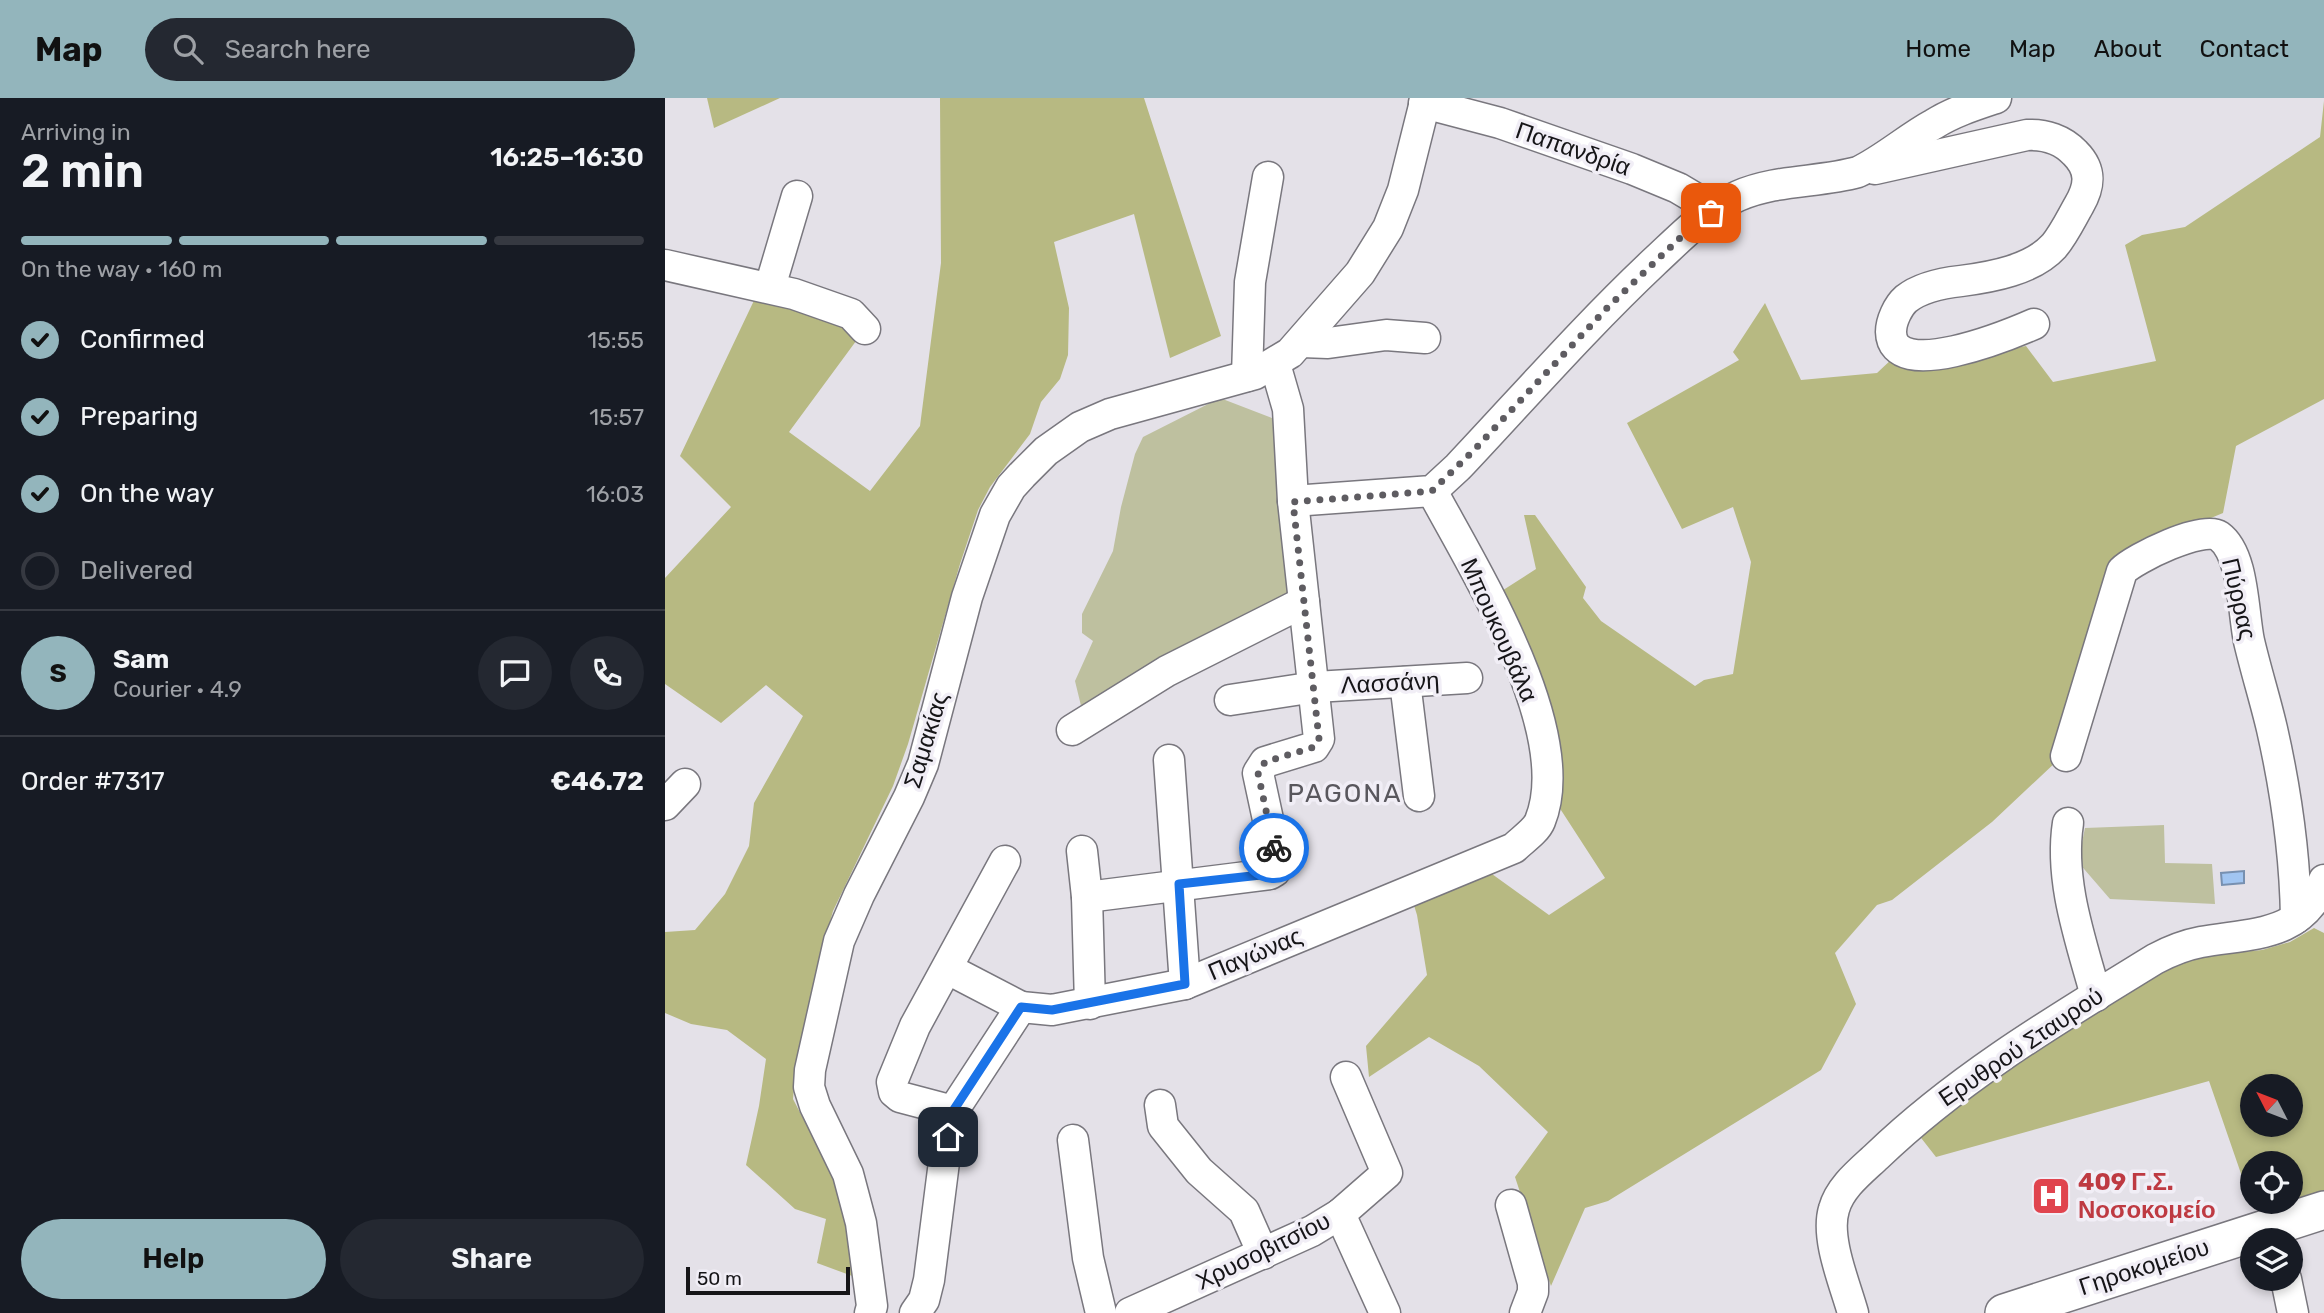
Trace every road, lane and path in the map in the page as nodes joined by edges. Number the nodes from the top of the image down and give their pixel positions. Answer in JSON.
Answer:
{"nodes":[{"id":1,"x":1996,"y":98,"type":"edge"},
{"id":2,"x":1425,"y":101,"type":"edge"},
{"id":3,"x":1858,"y":172,"type":"junction"},
{"id":4,"x":1268,"y":177,"type":"dead end"},
{"id":5,"x":797,"y":196,"type":"dead end"},
{"id":6,"x":1715,"y":210,"type":"junction"},
{"id":7,"x":665,"y":264,"type":"edge"},
{"id":8,"x":770,"y":287,"type":"junction"},
{"id":9,"x":2034,"y":324,"type":"dead end"},
{"id":10,"x":865,"y":329,"type":"dead end"},
{"id":11,"x":1425,"y":338,"type":"dead end"},
{"id":12,"x":1302,"y":342,"type":"junction"},
{"id":13,"x":1275,"y":364,"type":"junction"},
{"id":14,"x":1247,"y":376,"type":"junction"},
{"id":15,"x":1432,"y":491,"type":"junction"},
{"id":16,"x":1293,"y":502,"type":"junction"},
{"id":17,"x":1304,"y":602,"type":"junction"},
{"id":18,"x":1468,"y":678,"type":"dead end"},
{"id":19,"x":1405,"y":682,"type":"junction"},
{"id":20,"x":1315,"y":687,"type":"junction"},
{"id":21,"x":1230,"y":700,"type":"dead end"},
{"id":22,"x":1072,"y":730,"type":"dead end"},
{"id":23,"x":2066,"y":756,"type":"dead end"},
{"id":24,"x":1169,"y":760,"type":"dead end"},
{"id":25,"x":1419,"y":796,"type":"dead end"},
{"id":26,"x":2068,"y":823,"type":"dead end"},
{"id":27,"x":1514,"y":848,"type":"joint"},
{"id":28,"x":1082,"y":851,"type":"dead end"},
{"id":29,"x":1005,"y":861,"type":"dead end"},
{"id":30,"x":2324,"y":880,"type":"edge"},
{"id":31,"x":1179,"y":884,"type":"junction"},
{"id":32,"x":1087,"y":897,"type":"junction"},
{"id":33,"x":2296,"y":918,"type":"junction"},
{"id":34,"x":948,"y":969,"type":"junction"},
{"id":35,"x":1185,"y":984,"type":"junction"},
{"id":36,"x":2097,"y":996,"type":"junction"},
{"id":37,"x":1090,"y":1004,"type":"junction"},
{"id":38,"x":1021,"y":1007,"type":"junction"},
{"id":39,"x":1346,"y":1077,"type":"dead end"},
{"id":40,"x":1160,"y":1105,"type":"dead end"},
{"id":41,"x":953,"y":1111,"type":"junction"},
{"id":42,"x":1073,"y":1140,"type":"dead end"},
{"id":43,"x":1511,"y":1205,"type":"dead end"},
{"id":44,"x":2324,"y":1210,"type":"edge"},
{"id":45,"x":1340,"y":1213,"type":"junction"},
{"id":46,"x":2286,"y":1228,"type":"edge"},
{"id":47,"x":2240,"y":1244,"type":"edge"},
{"id":48,"x":1263,"y":1254,"type":"junction"},
{"id":49,"x":2288,"y":1291,"type":"edge"},
{"id":50,"x":870,"y":1313,"type":"edge"},
{"id":51,"x":915,"y":1313,"type":"edge"},
{"id":52,"x":1101,"y":1313,"type":"edge"},
{"id":53,"x":1130,"y":1313,"type":"edge"},
{"id":54,"x":1385,"y":1313,"type":"edge"},
{"id":55,"x":1525,"y":1313,"type":"edge"},
{"id":56,"x":1853,"y":1313,"type":"edge"},
{"id":57,"x":2004,"y":1313,"type":"edge"},
{"id":58,"x":2293,"y":1313,"type":"edge"}],
"edges":[{"from":1,"to":3,"type":"street"},
{"from":2,"to":6,"type":"street","name":"Παπανδρία"},
{"from":2,"to":12,"type":"street","name":"Σαμακίας"},
{"from":3,"to":6,"type":"street"},
{"from":3,"to":9,"type":"street"},
{"from":4,"to":14,"type":"street"},
{"from":5,"to":8,"type":"street"},
{"from":6,"to":15,"type":"street"},
{"from":7,"to":8,"type":"street"},
{"from":8,"to":10,"type":"street"},
{"from":11,"to":12,"type":"street"},
{"from":12,"to":13,"type":"street","name":"Σαμακίας"},
{"from":13,"to":14,"type":"street","name":"Σαμακίας"},
{"from":13,"to":16,"type":"street"},
{"from":14,"to":50,"type":"street","name":"Σαμακίας"},
{"from":15,"to":16,"type":"street"},
{"from":15,"to":27,"type":"street","name":"Μπουκουβάλα"},
{"from":16,"to":17,"type":"street"},
{"from":17,"to":20,"type":"street"},
{"from":17,"to":22,"type":"street"},
{"from":18,"to":19,"type":"street","name":"Λασσάνη"},
{"from":19,"to":20,"type":"street","name":"Λασσάνη"},
{"from":19,"to":25,"type":"street"},
{"from":20,"to":21,"type":"street","name":"Λασσάνη"},
{"from":20,"to":31,"type":"street"},
{"from":23,"to":33,"type":"street","name":"Πύρρας"},
{"from":24,"to":31,"type":"street"},
{"from":26,"to":36,"type":"street"},
{"from":27,"to":35,"type":"street","name":"Παγώνας"},
{"from":28,"to":32,"type":"street"},
{"from":29,"to":34,"type":"street"},
{"from":30,"to":33,"type":"street","name":"Ερυθρού Σταυρού"},
{"from":31,"to":32,"type":"street"},
{"from":31,"to":35,"type":"street"},
{"from":32,"to":37,"type":"street"},
{"from":33,"to":36,"type":"street","name":"Ερυθρού Σταυρού"},
{"from":34,"to":38,"type":"street"},
{"from":34,"to":41,"type":"street"},
{"from":35,"to":37,"type":"street","name":"Παγώνας"},
{"from":36,"to":56,"type":"street","name":"Ερυθρού Σταυρού"},
{"from":37,"to":38,"type":"street","name":"Παγώνας"},
{"from":38,"to":41,"type":"street"},
{"from":39,"to":45,"type":"street","name":"Χρυσοβιτσίου"},
{"from":40,"to":48,"type":"street"},
{"from":41,"to":51,"type":"street"},
{"from":42,"to":52,"type":"street"},
{"from":43,"to":55,"type":"street"},
{"from":44,"to":46,"type":"main road","name":"Γηροκομείου"},
{"from":45,"to":48,"type":"street","name":"Χρυσοβιτσίου"},
{"from":45,"to":54,"type":"street"},
{"from":47,"to":57,"type":"main road","name":"Γηροκομείου"},
{"from":48,"to":53,"type":"street","name":"Χρυσοβιτσίου"},
{"from":49,"to":58,"type":"street"}]}
